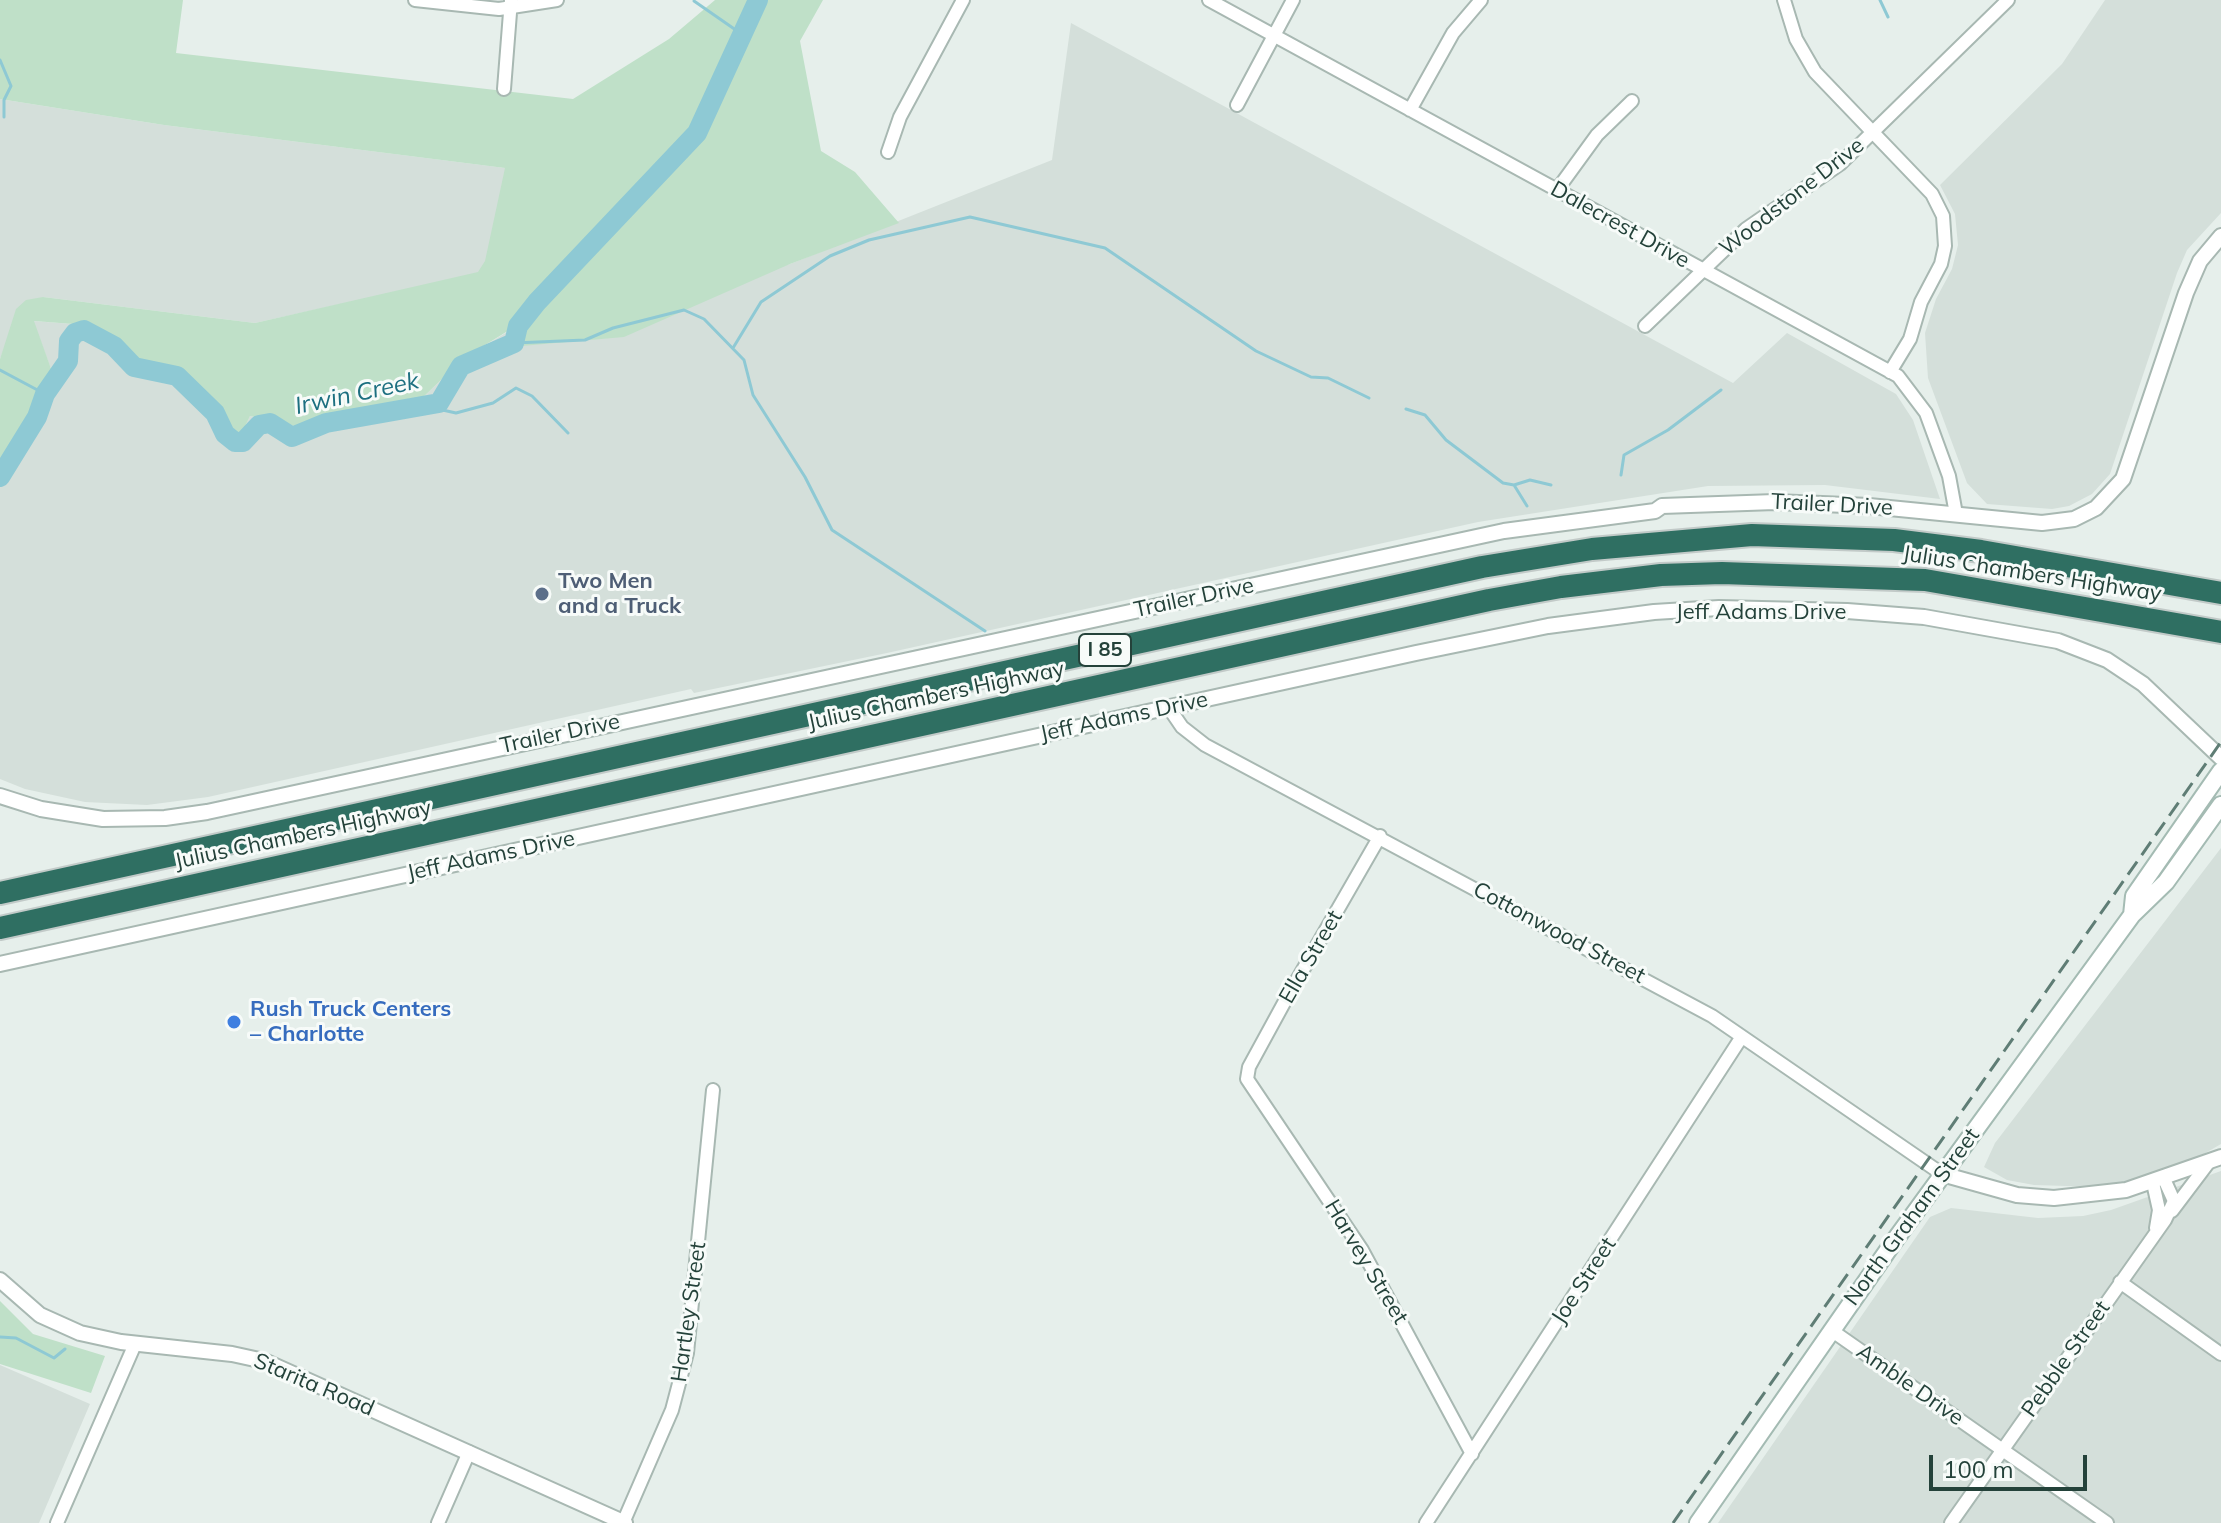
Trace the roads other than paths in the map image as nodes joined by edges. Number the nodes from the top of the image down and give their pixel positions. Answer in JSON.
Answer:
{"nodes":[{"id":1,"x":415,"y":0,"type":"edge"},
{"id":2,"x":557,"y":0,"type":"edge"},
{"id":3,"x":963,"y":0,"type":"edge"},
{"id":4,"x":1209,"y":0,"type":"edge"},
{"id":5,"x":1293,"y":0,"type":"edge"},
{"id":6,"x":1481,"y":0,"type":"edge"},
{"id":7,"x":1784,"y":0,"type":"edge"},
{"id":8,"x":2008,"y":0,"type":"edge"},
{"id":9,"x":511,"y":4,"type":"edge"},
{"id":10,"x":1274,"y":35,"type":"junction"},
{"id":11,"x":504,"y":89,"type":"dead end"},
{"id":12,"x":1632,"y":101,"type":"dead end"},
{"id":13,"x":1237,"y":105,"type":"dead end"},
{"id":14,"x":1410,"y":110,"type":"junction"},
{"id":15,"x":1873,"y":133,"type":"junction"},
{"id":16,"x":888,"y":152,"type":"dead end"},
{"id":17,"x":1557,"y":190,"type":"junction"},
{"id":18,"x":2221,"y":236,"type":"edge"},
{"id":19,"x":1703,"y":270,"type":"junction"},
{"id":20,"x":1645,"y":326,"type":"dead end"},
{"id":21,"x":1890,"y":372,"type":"junction"},
{"id":22,"x":1956,"y":514,"type":"junction"},
{"id":23,"x":2221,"y":593,"type":"edge"},
{"id":24,"x":2216,"y":631,"type":"edge"},
{"id":25,"x":1169,"y":708,"type":"junction"},
{"id":26,"x":2221,"y":758,"type":"edge"},
{"id":27,"x":2221,"y":771,"type":"edge"},
{"id":28,"x":0,"y":796,"type":"edge"},
{"id":29,"x":2221,"y":805,"type":"edge"},
{"id":30,"x":1380,"y":836,"type":"junction"},
{"id":31,"x":0,"y":893,"type":"edge"},
{"id":32,"x":2132,"y":915,"type":"junction"},
{"id":33,"x":0,"y":928,"type":"edge"},
{"id":34,"x":0,"y":964,"type":"edge"},
{"id":35,"x":1741,"y":1038,"type":"junction"},
{"id":36,"x":1247,"y":1079,"type":"joint"},
{"id":37,"x":713,"y":1090,"type":"dead end"},
{"id":38,"x":2215,"y":1159,"type":"edge"},
{"id":39,"x":1942,"y":1174,"type":"junction"},
{"id":40,"x":2158,"y":1181,"type":"junction"},
{"id":41,"x":2165,"y":1220,"type":"junction"},
{"id":42,"x":2153,"y":1234,"type":"junction"},
{"id":43,"x":0,"y":1280,"type":"edge"},
{"id":44,"x":2120,"y":1282,"type":"junction"},
{"id":45,"x":1831,"y":1330,"type":"junction"},
{"id":46,"x":135,"y":1344,"type":"junction"},
{"id":47,"x":2221,"y":1354,"type":"edge"},
{"id":48,"x":2002,"y":1450,"type":"junction"},
{"id":49,"x":469,"y":1452,"type":"junction"},
{"id":50,"x":1472,"y":1454,"type":"junction"},
{"id":51,"x":57,"y":1523,"type":"edge"},
{"id":52,"x":438,"y":1523,"type":"edge"},
{"id":53,"x":624,"y":1523,"type":"edge"},
{"id":54,"x":1426,"y":1523,"type":"edge"},
{"id":55,"x":1698,"y":1523,"type":"edge"},
{"id":56,"x":1951,"y":1523,"type":"edge"},
{"id":57,"x":2107,"y":1523,"type":"edge"}],
"edges":[{"from":1,"to":9,"type":"street"},
{"from":2,"to":9,"type":"street"},
{"from":3,"to":16,"type":"street"},
{"from":4,"to":10,"type":"street","name":"Dalecrest Drive"},
{"from":5,"to":10,"type":"street"},
{"from":6,"to":14,"type":"street"},
{"from":7,"to":15,"type":"street"},
{"from":8,"to":15,"type":"street","name":"Woodstone Drive"},
{"from":9,"to":11,"type":"street"},
{"from":10,"to":13,"type":"street"},
{"from":10,"to":14,"type":"street","name":"Dalecrest Drive"},
{"from":12,"to":17,"type":"street"},
{"from":14,"to":17,"type":"street","name":"Dalecrest Drive"},
{"from":15,"to":19,"type":"street","name":"Woodstone Drive"},
{"from":15,"to":21,"type":"street"},
{"from":17,"to":19,"type":"street","name":"Dalecrest Drive"},
{"from":18,"to":22,"type":"street","name":"Trailer Drive"},
{"from":19,"to":20,"type":"street","name":"Woodstone Drive"},
{"from":19,"to":21,"type":"street","name":"Dalecrest Drive"},
{"from":21,"to":22,"type":"street","name":"Dalecrest Drive"},
{"from":22,"to":28,"type":"street","name":"Trailer Drive"},
{"from":23,"to":31,"type":"highway","name":"Julius Chambers Highway","number":"I 85"},
{"from":24,"to":33,"type":"highway","name":"Julius Chambers Highway","number":"I 85"},
{"from":25,"to":26,"type":"street","name":"Jeff Adams Drive"},
{"from":25,"to":30,"type":"street","name":"Cottonwood Street"},
{"from":25,"to":34,"type":"street","name":"Jeff Adams Drive"},
{"from":27,"to":32,"type":"main road","name":"North Graham Street"},
{"from":29,"to":32,"type":"main road","name":"North Graham Street"},
{"from":30,"to":35,"type":"street","name":"Cottonwood Street"},
{"from":30,"to":36,"type":"street","name":"Ella Street"},
{"from":32,"to":39,"type":"main road","name":"North Graham Street"},
{"from":35,"to":39,"type":"street","name":"Cottonwood Street"},
{"from":35,"to":50,"type":"street","name":"Joe Street"},
{"from":36,"to":50,"type":"street","name":"Harvey Street"},
{"from":37,"to":53,"type":"street","name":"Hartley Street"},
{"from":38,"to":40,"type":"street"},
{"from":38,"to":41,"type":"street","name":"Pebble Street"},
{"from":39,"to":40,"type":"street"},
{"from":39,"to":45,"type":"main road","name":"North Graham Street"},
{"from":40,"to":41,"type":"street"},
{"from":40,"to":42,"type":"street"},
{"from":41,"to":42,"type":"street","name":"Pebble Street"},
{"from":42,"to":44,"type":"street","name":"Pebble Street"},
{"from":43,"to":46,"type":"street","name":"Starita Road"},
{"from":44,"to":47,"type":"street"},
{"from":44,"to":48,"type":"street","name":"Pebble Street"},
{"from":45,"to":48,"type":"street","name":"Amble Drive"},
{"from":45,"to":55,"type":"main road","name":"North Graham Street"},
{"from":46,"to":49,"type":"street","name":"Starita Road"},
{"from":46,"to":51,"type":"street"},
{"from":48,"to":56,"type":"street","name":"Pebble Street"},
{"from":48,"to":57,"type":"street","name":"Amble Drive"},
{"from":49,"to":52,"type":"street"},
{"from":49,"to":53,"type":"street","name":"Starita Road"},
{"from":50,"to":54,"type":"street","name":"Joe Street"}]}
